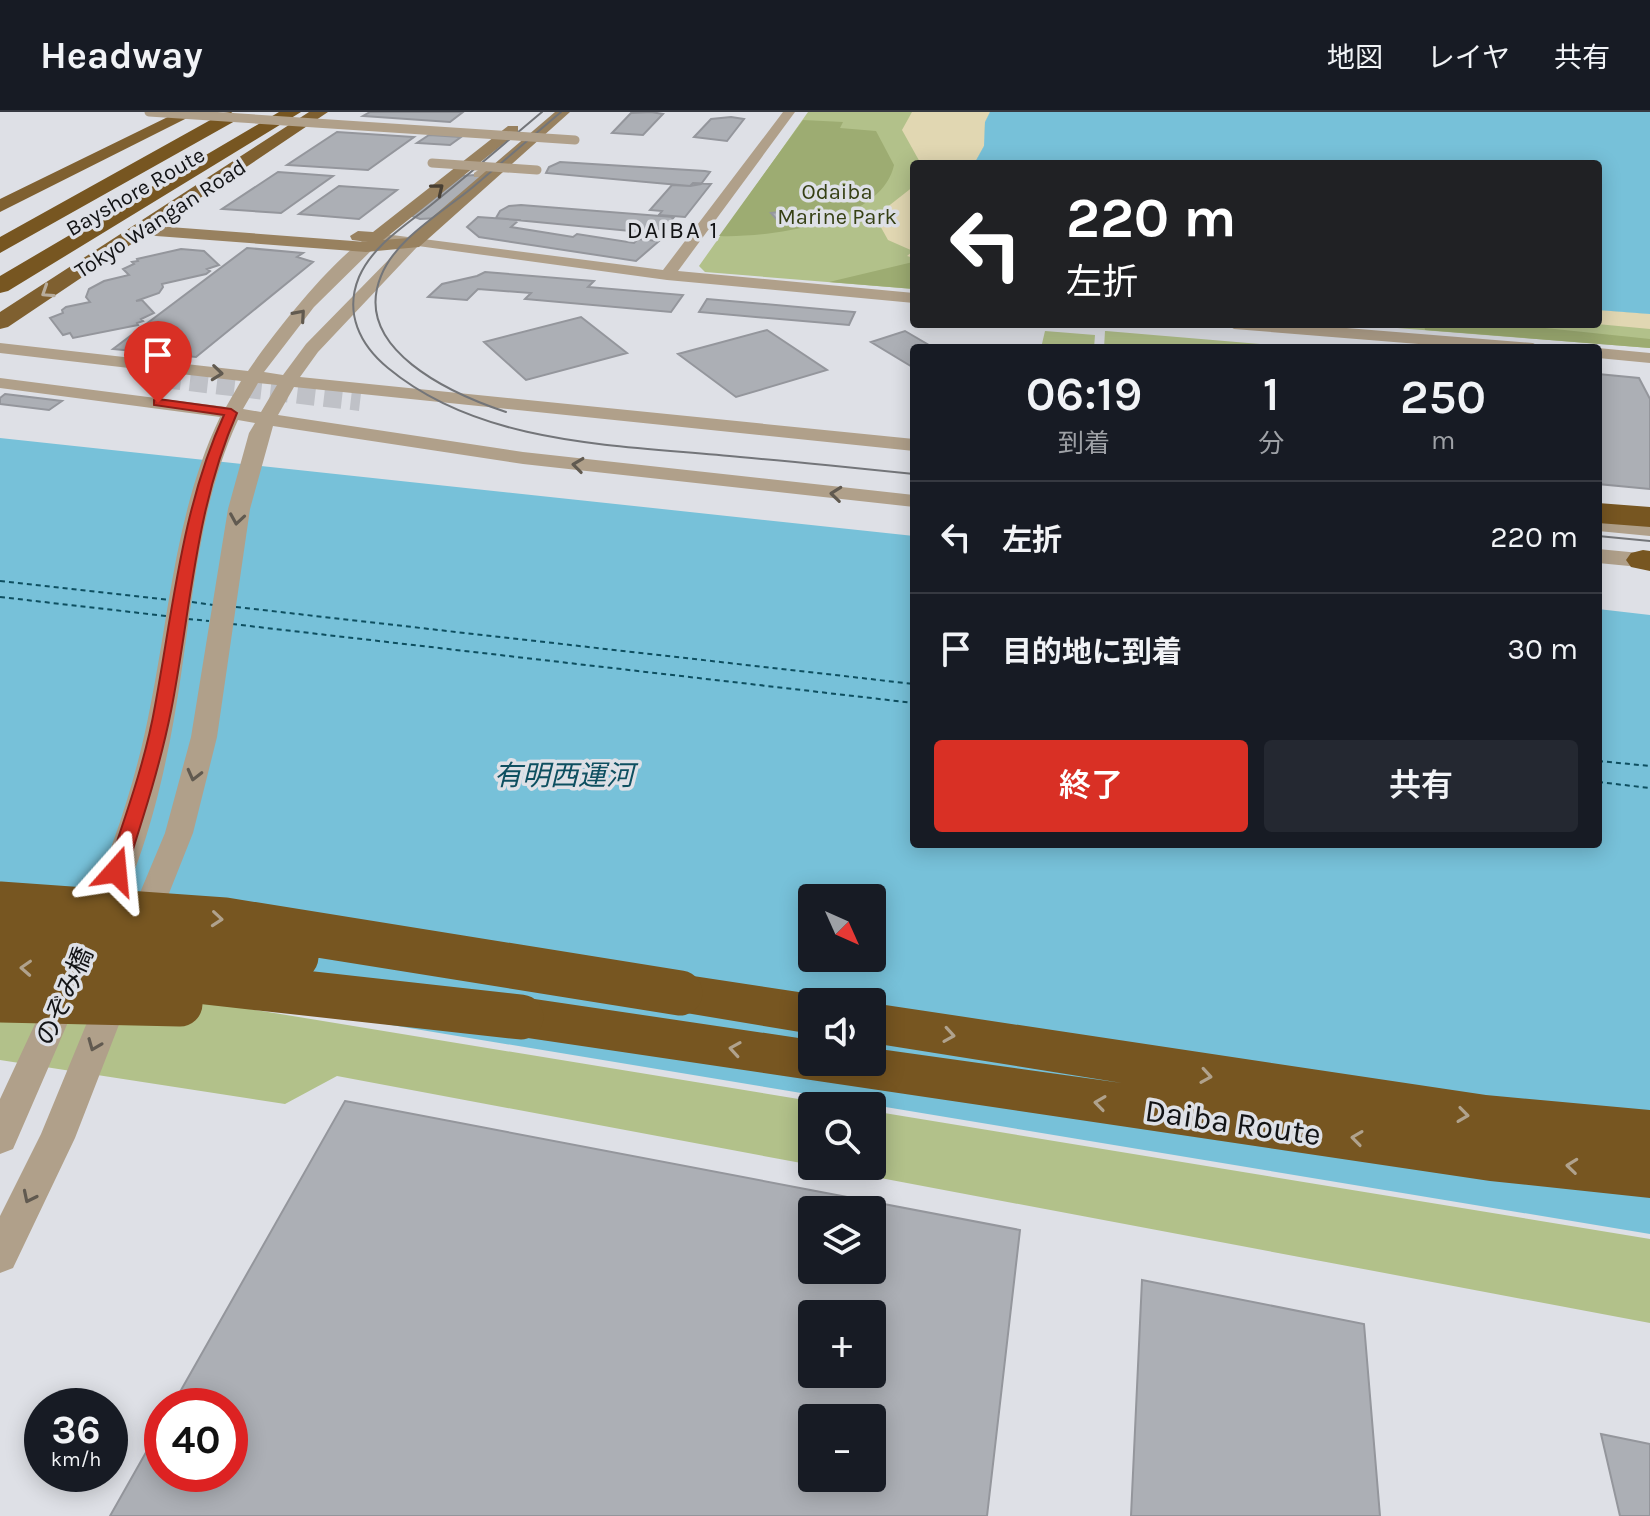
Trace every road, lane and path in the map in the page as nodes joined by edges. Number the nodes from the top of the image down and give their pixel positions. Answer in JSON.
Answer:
{"nodes":[{"id":1,"x":149,"y":112,"type":"edge"},
{"id":2,"x":174,"y":112,"type":"edge"},
{"id":3,"x":191,"y":112,"type":"edge"},
{"id":4,"x":221,"y":112,"type":"edge"},
{"id":5,"x":238,"y":112,"type":"edge"},
{"id":6,"x":271,"y":112,"type":"edge"},
{"id":7,"x":292,"y":112,"type":"edge"},
{"id":8,"x":320,"y":112,"type":"edge"},
{"id":9,"x":331,"y":112,"type":"edge"},
{"id":10,"x":563,"y":112,"type":"edge"},
{"id":11,"x":789,"y":112,"type":"edge"},
{"id":12,"x":522,"y":122,"type":"dead end"},
{"id":13,"x":575,"y":140,"type":"dead end"},
{"id":14,"x":264,"y":151,"type":"junction"},
{"id":15,"x":432,"y":163,"type":"dead end"},
{"id":16,"x":487,"y":167,"type":"junction"},
{"id":17,"x":537,"y":170,"type":"dead end"},
{"id":18,"x":477,"y":175,"type":"dead end"},
{"id":19,"x":0,"y":205,"type":"edge"},
{"id":20,"x":151,"y":224,"type":"junction"},
{"id":21,"x":0,"y":231,"type":"edge"},
{"id":22,"x":371,"y":242,"type":"junction"},
{"id":23,"x":413,"y":243,"type":"junction"},
{"id":24,"x":0,"y":246,"type":"edge"},
{"id":25,"x":0,"y":270,"type":"edge"},
{"id":26,"x":667,"y":275,"type":"junction"},
{"id":27,"x":0,"y":286,"type":"edge"},
{"id":28,"x":910,"y":298,"type":"edge"},
{"id":29,"x":0,"y":322,"type":"edge"},
{"id":30,"x":1284,"y":328,"type":"edge"},
{"id":31,"x":1483,"y":344,"type":"edge"},
{"id":32,"x":0,"y":348,"type":"edge"},
{"id":33,"x":1602,"y":353,"type":"edge"},
{"id":34,"x":1650,"y":358,"type":"edge"},
{"id":35,"x":0,"y":360,"type":"edge"},
{"id":36,"x":0,"y":373,"type":"edge"},
{"id":37,"x":253,"y":377,"type":"junction"},
{"id":38,"x":288,"y":381,"type":"junction"},
{"id":39,"x":0,"y":383,"type":"edge"},
{"id":40,"x":360,"y":402,"type":"tunnel mouth"},
{"id":41,"x":231,"y":413,"type":"junction"},
{"id":42,"x":342,"y":417,"type":"tunnel mouth"},
{"id":43,"x":366,"y":436,"type":"junction"},
{"id":44,"x":260,"y":443,"type":"junction"},
{"id":45,"x":910,"y":445,"type":"edge"},
{"id":46,"x":910,"y":456,"type":"edge"},
{"id":47,"x":910,"y":485,"type":"edge"},
{"id":48,"x":910,"y":501,"type":"edge"},
{"id":49,"x":1602,"y":513,"type":"edge"},
{"id":50,"x":1650,"y":517,"type":"edge"},
{"id":51,"x":1602,"y":527,"type":"edge"},
{"id":52,"x":1648,"y":553,"type":"edge"},
{"id":53,"x":1602,"y":556,"type":"edge"},
{"id":54,"x":0,"y":904,"type":"edge"},
{"id":55,"x":0,"y":936,"type":"edge"},
{"id":56,"x":0,"y":967,"type":"edge"},
{"id":57,"x":680,"y":993,"type":"junction"},
{"id":58,"x":0,"y":1000,"type":"edge"},
{"id":59,"x":798,"y":1012,"type":"edge"},
{"id":60,"x":521,"y":1017,"type":"junction"},
{"id":61,"x":886,"y":1025,"type":"edge"},
{"id":62,"x":798,"y":1059,"type":"edge"},
{"id":63,"x":886,"y":1072,"type":"edge"},
{"id":64,"x":1650,"y":1133,"type":"edge"},
{"id":65,"x":2,"y":1134,"type":"edge"},
{"id":66,"x":1650,"y":1174,"type":"edge"},
{"id":67,"x":0,"y":1255,"type":"edge"}],
"edges":[{"from":1,"to":13,"type":"street","bridge":true},
{"from":2,"to":19,"type":"highway"},
{"from":3,"to":19,"type":"highway"},
{"from":4,"to":21,"type":"highway"},
{"from":5,"to":24,"type":"highway","name":"Bayshore Route"},
{"from":6,"to":25,"type":"highway","name":"Bayshore Route"},
{"from":7,"to":27,"type":"highway"},
{"from":8,"to":14,"type":"highway","name":"Tokyo Wangan Road"},
{"from":9,"to":14,"type":"highway"},
{"from":10,"to":23,"type":"main road"},
{"from":11,"to":26,"type":"street"},
{"from":22,"to":12,"type":"main road","one_way":true},
{"from":14,"to":20,"type":"highway","name":"Tokyo Wangan Road"},
{"from":15,"to":16,"type":"street","bridge":true},
{"from":16,"to":17,"type":"street","bridge":true},
{"from":16,"to":18,"type":"street","bridge":true},
{"from":20,"to":22,"type":"main road"},
{"from":20,"to":29,"type":"highway","name":"Tokyo Wangan Road","one_way":true},
{"from":22,"to":23,"type":"main road"},
{"from":37,"to":22,"type":"street","name":"のぞみ橋","one_way":true},
{"from":23,"to":26,"type":"street"},
{"from":23,"to":38,"type":"street","name":"のぞみ橋"},
{"from":26,"to":28,"type":"street"},
{"from":30,"to":31,"type":"street"},
{"from":32,"to":37,"type":"street","one_way":true},
{"from":33,"to":34,"type":"street"},
{"from":35,"to":36,"type":"street"},
{"from":37,"to":38,"type":"street"},
{"from":37,"to":41,"type":"street","name":"のぞみ橋"},
{"from":38,"to":44,"type":"street","name":"のぞみ橋"},
{"from":38,"to":45,"type":"street"},
{"from":39,"to":41,"type":"street"},
{"from":40,"to":46,"type":"street"},
{"from":41,"to":44,"type":"street"},
{"from":41,"to":65,"type":"street","name":"のぞみ橋","bridge":true},
{"from":42,"to":47,"type":"street"},
{"from":43,"to":44,"type":"street"},
{"from":43,"to":44,"type":"street"},
{"from":48,"to":43,"type":"street","one_way":true},
{"from":44,"to":67,"type":"street","name":"のぞみ橋","one_way":true,"bridge":true},
{"from":49,"to":50,"type":"highway"},
{"from":51,"to":52,"type":"street"},
{"from":52,"to":53,"type":"street"},
{"from":54,"to":57,"type":"highway","one_way":true,"bridge":true},
{"from":55,"to":57,"type":"highway","bridge":true},
{"from":60,"to":56,"type":"highway","one_way":true,"bridge":true},
{"from":57,"to":59,"type":"highway"},
{"from":58,"to":60,"type":"highway","bridge":true},
{"from":62,"to":60,"type":"highway","name":"Daiba Route","one_way":true},
{"from":61,"to":64,"type":"highway","name":"Daiba Route","one_way":true},
{"from":66,"to":63,"type":"highway","name":"Daiba Route","one_way":true}]}
